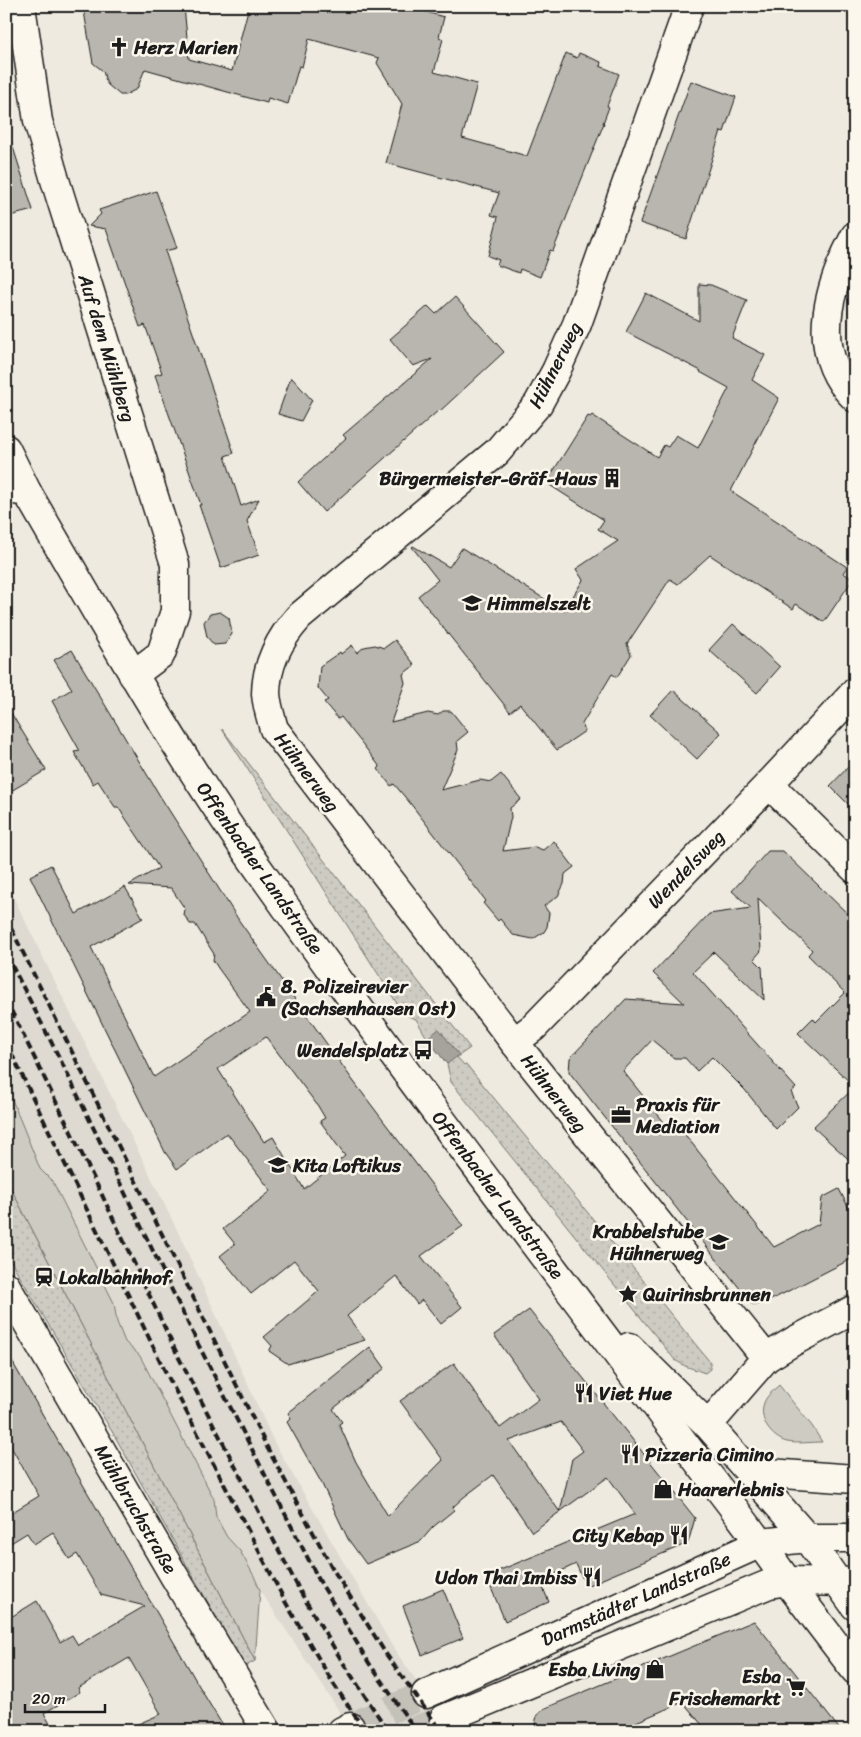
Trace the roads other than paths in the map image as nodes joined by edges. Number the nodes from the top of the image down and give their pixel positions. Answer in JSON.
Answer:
{"nodes":[{"id":1,"x":21,"y":6,"type":"edge"},
{"id":2,"x":689,"y":6,"type":"edge"},
{"id":3,"x":855,"y":236,"type":"edge"},
{"id":4,"x":855,"y":398,"type":"edge"},
{"id":5,"x":6,"y":449,"type":"edge"},
{"id":6,"x":17,"y":491,"type":"edge"},
{"id":7,"x":133,"y":675,"type":"junction"},
{"id":8,"x":855,"y":692,"type":"edge"},
{"id":9,"x":769,"y":784,"type":"junction"},
{"id":10,"x":855,"y":869,"type":"edge"},
{"id":11,"x":514,"y":1042,"type":"junction"},
{"id":12,"x":567,"y":1287,"type":"junction"},
{"id":13,"x":10,"y":1301,"type":"edge"},
{"id":14,"x":855,"y":1309,"type":"edge"},
{"id":15,"x":766,"y":1358,"type":"junction"},
{"id":16,"x":708,"y":1425,"type":"junction"},
{"id":17,"x":743,"y":1464,"type":"junction"},
{"id":18,"x":855,"y":1479,"type":"edge"},
{"id":19,"x":807,"y":1538,"type":"junction"},
{"id":20,"x":855,"y":1538,"type":"edge"},
{"id":21,"x":761,"y":1543,"type":"junction"},
{"id":22,"x":787,"y":1581,"type":"junction"},
{"id":23,"x":846,"y":1582,"type":"edge"},
{"id":24,"x":855,"y":1606,"type":"edge"},
{"id":25,"x":855,"y":1670,"type":"edge"},
{"id":26,"x":426,"y":1694,"type":"tunnel mouth"},
{"id":27,"x":444,"y":1718,"type":"tunnel mouth"},
{"id":28,"x":267,"y":1731,"type":"edge"}],
"edges":[{"from":1,"to":7,"type":"street","name":"Auf dem Mühlberg"},
{"from":2,"to":11,"type":"street","name":"Hühnerweg"},
{"from":3,"to":4,"type":"street"},
{"from":5,"to":6,"type":"street","name":"Offenbacher Landstraße"},
{"from":6,"to":7,"type":"street","name":"Offenbacher Landstraße"},
{"from":7,"to":12,"type":"street","name":"Offenbacher Landstraße"},
{"from":8,"to":9,"type":"street","name":"Wendelsweg"},
{"from":9,"to":10,"type":"street"},
{"from":9,"to":11,"type":"street","name":"Wendelsweg"},
{"from":11,"to":15,"type":"street","name":"Hühnerweg"},
{"from":12,"to":16,"type":"street","name":"Offenbacher Landstraße"},
{"from":12,"to":21,"type":"street","name":"Offenbacher Landstraße"},
{"from":13,"to":28,"type":"street","name":"Mühlbruchstraße"},
{"from":14,"to":15,"type":"street"},
{"from":15,"to":16,"type":"street"},
{"from":16,"to":17,"type":"street","name":"Offenbacher Landstraße"},
{"from":17,"to":18,"type":"street"},
{"from":17,"to":19,"type":"street","name":"Offenbacher Landstraße"},
{"from":19,"to":20,"type":"street","name":"Darmstädter Landstraße"},
{"from":19,"to":21,"type":"street","name":"Darmstädter Landstraße"},
{"from":19,"to":22,"type":"street"},
{"from":19,"to":23,"type":"street","name":"Offenbacher Landstraße"},
{"from":21,"to":22,"type":"street","name":"Offenbacher Landstraße"},
{"from":21,"to":26,"type":"street","name":"Darmstädter Landstraße"},
{"from":22,"to":23,"type":"street","name":"Darmstädter Landstraße"},
{"from":22,"to":25,"type":"street","name":"Offenbacher Landstraße"},
{"from":22,"to":27,"type":"street","name":"Darmstädter Landstraße"},
{"from":23,"to":24,"type":"street","name":"Offenbacher Landstraße"}]}
